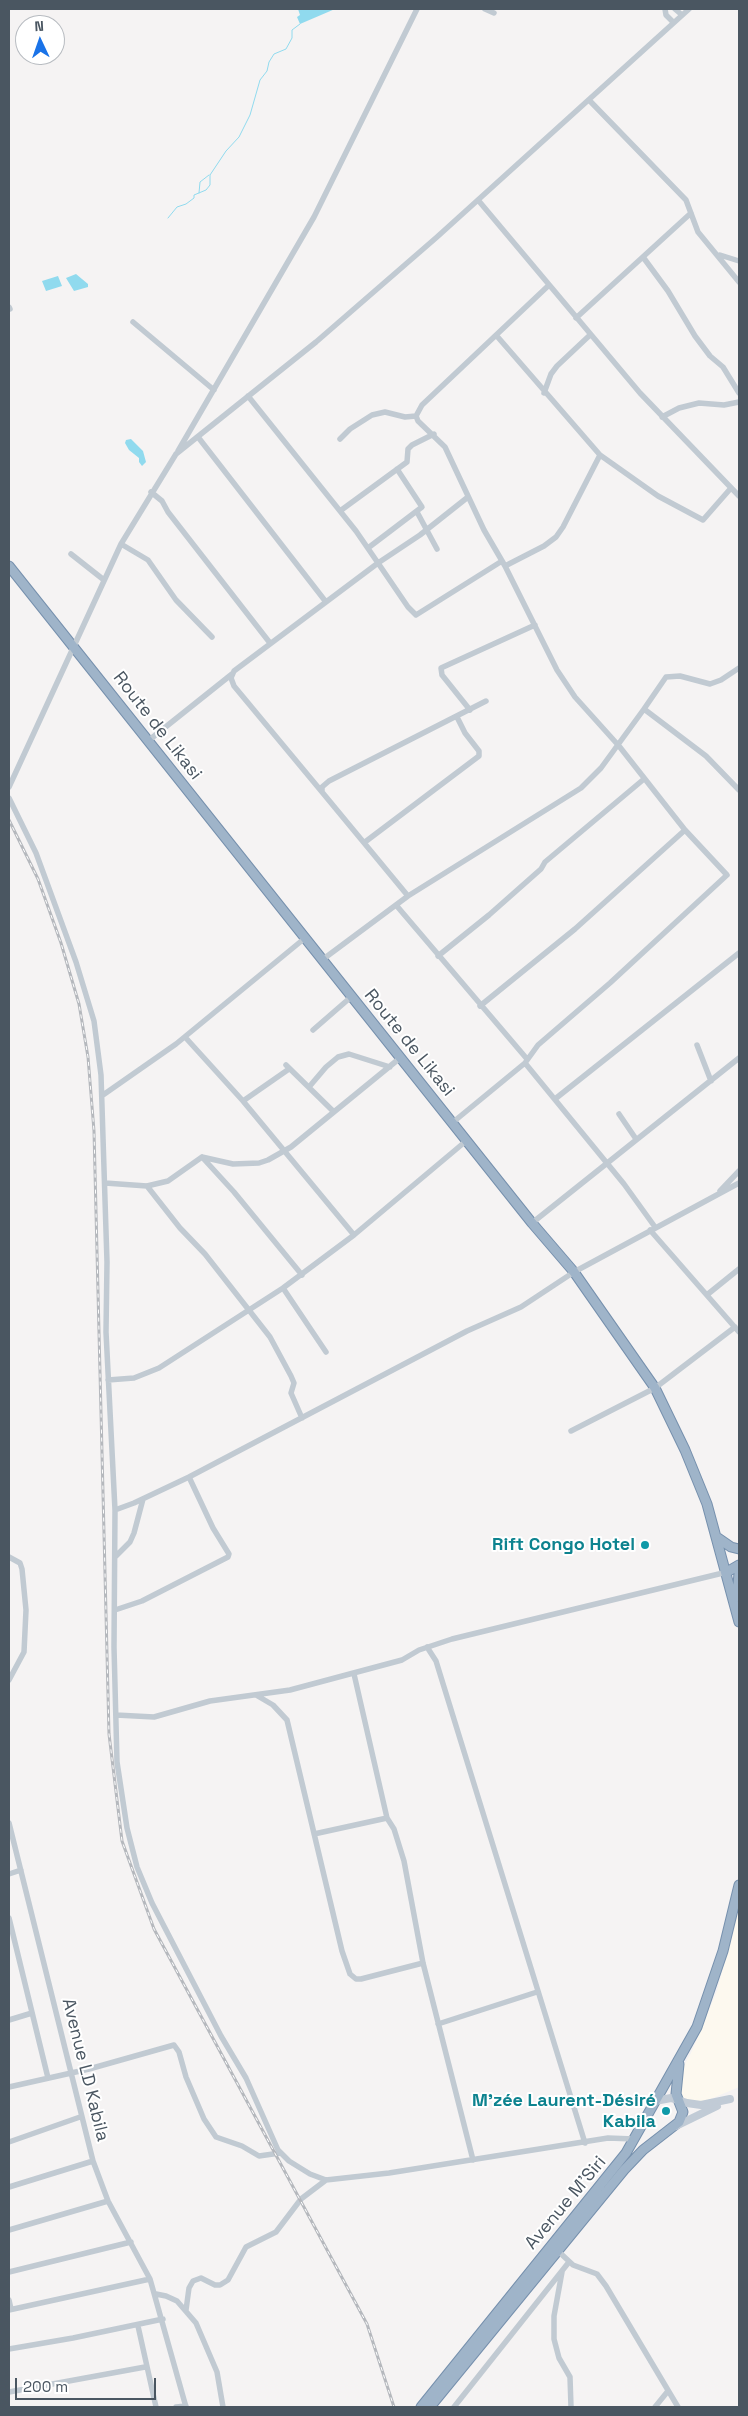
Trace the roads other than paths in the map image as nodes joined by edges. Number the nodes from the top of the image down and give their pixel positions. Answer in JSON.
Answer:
{"nodes":[{"id":1,"x":417,"y":9,"type":"edge"},
{"id":2,"x":485,"y":9,"type":"edge"},
{"id":3,"x":666,"y":9,"type":"edge"},
{"id":4,"x":675,"y":9,"type":"edge"},
{"id":5,"x":689,"y":9,"type":"edge"},
{"id":6,"x":494,"y":13,"type":"dead end"},
{"id":7,"x":682,"y":15,"type":"junction"},
{"id":8,"x":673,"y":22,"type":"junction"},
{"id":9,"x":590,"y":100,"type":"junction"},
{"id":10,"x":478,"y":200,"type":"junction"},
{"id":11,"x":691,"y":213,"type":"junction"},
{"id":12,"x":717,"y":254,"type":"junction"},
{"id":13,"x":643,"y":257,"type":"junction"},
{"id":14,"x":739,"y":261,"type":"edge"},
{"id":15,"x":739,"y":282,"type":"edge"},
{"id":16,"x":548,"y":286,"type":"junction"},
{"id":17,"x":576,"y":318,"type":"junction"},
{"id":18,"x":133,"y":322,"type":"dead end"},
{"id":19,"x":496,"y":335,"type":"junction"},
{"id":20,"x":590,"y":335,"type":"junction"},
{"id":21,"x":214,"y":390,"type":"junction"},
{"id":22,"x":544,"y":393,"type":"junction"},
{"id":23,"x":739,"y":393,"type":"edge"},
{"id":24,"x":248,"y":396,"type":"junction"},
{"id":25,"x":739,"y":402,"type":"edge"},
{"id":26,"x":416,"y":416,"type":"junction"},
{"id":27,"x":662,"y":417,"type":"junction"},
{"id":28,"x":434,"y":434,"type":"junction"},
{"id":29,"x":198,"y":437,"type":"junction"},
{"id":30,"x":340,"y":439,"type":"dead end"},
{"id":31,"x":176,"y":454,"type":"junction"},
{"id":32,"x":600,"y":455,"type":"junction"},
{"id":33,"x":398,"y":469,"type":"junction"},
{"id":34,"x":731,"y":488,"type":"junction"},
{"id":35,"x":151,"y":492,"type":"junction"},
{"id":36,"x":739,"y":496,"type":"edge"},
{"id":37,"x":468,"y":498,"type":"junction"},
{"id":38,"x":340,"y":511,"type":"junction"},
{"id":39,"x":417,"y":512,"type":"junction"},
{"id":40,"x":427,"y":530,"type":"junction"},
{"id":41,"x":121,"y":544,"type":"junction"},
{"id":42,"x":368,"y":548,"type":"junction"},
{"id":43,"x":437,"y":549,"type":"dead end"},
{"id":44,"x":71,"y":554,"type":"dead end"},
{"id":45,"x":378,"y":563,"type":"junction"},
{"id":46,"x":504,"y":564,"type":"junction"},
{"id":47,"x":9,"y":566,"type":"edge"},
{"id":48,"x":104,"y":580,"type":"junction"},
{"id":49,"x":326,"y":602,"type":"junction"},
{"id":50,"x":535,"y":625,"type":"junction"},
{"id":51,"x":212,"y":637,"type":"dead end"},
{"id":52,"x":270,"y":642,"type":"junction"},
{"id":53,"x":74,"y":648,"type":"junction"},
{"id":54,"x":739,"y":668,"type":"edge"},
{"id":55,"x":232,"y":674,"type":"junction"},
{"id":56,"x":486,"y":701,"type":"dead end"},
{"id":57,"x":644,"y":709,"type":"junction"},
{"id":58,"x":470,"y":710,"type":"junction"},
{"id":59,"x":457,"y":717,"type":"junction"},
{"id":60,"x":148,"y":741,"type":"junction"},
{"id":61,"x":619,"y":746,"type":"junction"},
{"id":62,"x":644,"y":779,"type":"junction"},
{"id":63,"x":9,"y":785,"type":"edge"},
{"id":64,"x":739,"y":790,"type":"edge"},
{"id":65,"x":322,"y":792,"type":"junction"},
{"id":66,"x":9,"y":798,"type":"edge"},
{"id":67,"x":685,"y":830,"type":"junction"},
{"id":68,"x":364,"y":842,"type":"junction"},
{"id":69,"x":408,"y":896,"type":"junction"},
{"id":70,"x":396,"y":905,"type":"junction"},
{"id":71,"x":305,"y":938,"type":"junction"},
{"id":72,"x":739,"y":953,"type":"edge"},
{"id":73,"x":438,"y":956,"type":"junction"},
{"id":74,"x":322,"y":960,"type":"junction"},
{"id":75,"x":351,"y":997,"type":"junction"},
{"id":76,"x":480,"y":1006,"type":"junction"},
{"id":77,"x":313,"y":1030,"type":"dead end"},
{"id":78,"x":185,"y":1037,"type":"junction"},
{"id":79,"x":697,"y":1045,"type":"dead end"},
{"id":80,"x":400,"y":1058,"type":"junction"},
{"id":81,"x":739,"y":1058,"type":"edge"},
{"id":82,"x":526,"y":1061,"type":"junction"},
{"id":83,"x":390,"y":1067,"type":"junction"},
{"id":84,"x":711,"y":1081,"type":"junction"},
{"id":85,"x":309,"y":1087,"type":"junction"},
{"id":86,"x":103,"y":1095,"type":"junction"},
{"id":87,"x":554,"y":1099,"type":"junction"},
{"id":88,"x":243,"y":1101,"type":"junction"},
{"id":89,"x":334,"y":1112,"type":"junction"},
{"id":90,"x":619,"y":1114,"type":"dead end"},
{"id":91,"x":452,"y":1123,"type":"junction"},
{"id":92,"x":636,"y":1139,"type":"junction"},
{"id":93,"x":466,"y":1141,"type":"junction"},
{"id":94,"x":284,"y":1152,"type":"junction"},
{"id":95,"x":202,"y":1157,"type":"junction"},
{"id":96,"x":606,"y":1163,"type":"junction"},
{"id":97,"x":739,"y":1171,"type":"edge"},
{"id":98,"x":105,"y":1183,"type":"junction"},
{"id":99,"x":739,"y":1183,"type":"edge"},
{"id":100,"x":146,"y":1186,"type":"junction"},
{"id":101,"x":718,"y":1194,"type":"junction"},
{"id":102,"x":532,"y":1223,"type":"junction"},
{"id":103,"x":652,"y":1228,"type":"junction"},
{"id":104,"x":354,"y":1235,"type":"junction"},
{"id":105,"x":739,"y":1269,"type":"edge"},
{"id":106,"x":574,"y":1272,"type":"junction"},
{"id":107,"x":302,"y":1275,"type":"junction"},
{"id":108,"x":283,"y":1288,"type":"junction"},
{"id":109,"x":708,"y":1294,"type":"junction"},
{"id":110,"x":249,"y":1310,"type":"junction"},
{"id":111,"x":737,"y":1330,"type":"edge"},
{"id":112,"x":326,"y":1352,"type":"dead end"},
{"id":113,"x":108,"y":1380,"type":"junction"},
{"id":114,"x":655,"y":1388,"type":"junction"},
{"id":115,"x":302,"y":1418,"type":"junction"},
{"id":116,"x":572,"y":1431,"type":"dead end"},
{"id":117,"x":189,"y":1477,"type":"junction"},
{"id":118,"x":143,"y":1499,"type":"junction"},
{"id":119,"x":114,"y":1510,"type":"junction"},
{"id":120,"x":718,"y":1538,"type":"junction"},
{"id":121,"x":739,"y":1549,"type":"edge"},
{"id":122,"x":115,"y":1556,"type":"junction"},
{"id":123,"x":9,"y":1558,"type":"edge"},
{"id":124,"x":739,"y":1565,"type":"edge"},
{"id":125,"x":727,"y":1572,"type":"junction"},
{"id":126,"x":739,"y":1573,"type":"edge"},
{"id":127,"x":736,"y":1607,"type":"junction"},
{"id":128,"x":115,"y":1610,"type":"junction"},
{"id":129,"x":739,"y":1622,"type":"edge"},
{"id":130,"x":427,"y":1647,"type":"junction"},
{"id":131,"x":354,"y":1674,"type":"junction"},
{"id":132,"x":9,"y":1680,"type":"edge"},
{"id":133,"x":256,"y":1695,"type":"junction"},
{"id":134,"x":116,"y":1715,"type":"junction"},
{"id":135,"x":387,"y":1818,"type":"junction"},
{"id":136,"x":9,"y":1823,"type":"edge"},
{"id":137,"x":314,"y":1834,"type":"junction"},
{"id":138,"x":21,"y":1870,"type":"junction"},
{"id":139,"x":9,"y":1874,"type":"edge"},
{"id":140,"x":739,"y":1885,"type":"edge"},
{"id":141,"x":9,"y":1918,"type":"edge"},
{"id":142,"x":423,"y":1964,"type":"junction"},
{"id":143,"x":537,"y":1992,"type":"junction"},
{"id":144,"x":32,"y":2013,"type":"junction"},
{"id":145,"x":9,"y":2020,"type":"edge"},
{"id":146,"x":438,"y":2024,"type":"junction"},
{"id":147,"x":679,"y":2060,"type":"junction"},
{"id":148,"x":70,"y":2073,"type":"junction"},
{"id":149,"x":48,"y":2078,"type":"junction"},
{"id":150,"x":9,"y":2087,"type":"edge"},
{"id":151,"x":739,"y":2096,"type":"edge"},
{"id":152,"x":730,"y":2099,"type":"junction"},
{"id":153,"x":679,"y":2100,"type":"junction"},
{"id":154,"x":655,"y":2101,"type":"junction"},
{"id":155,"x":80,"y":2117,"type":"junction"},
{"id":156,"x":674,"y":2127,"type":"junction"},
{"id":157,"x":642,"y":2128,"type":"junction"},
{"id":158,"x":634,"y":2139,"type":"junction"},
{"id":159,"x":656,"y":2139,"type":"junction"},
{"id":160,"x":9,"y":2142,"type":"edge"},
{"id":161,"x":585,"y":2143,"type":"junction"},
{"id":162,"x":280,"y":2153,"type":"junction"},
{"id":163,"x":473,"y":2160,"type":"junction"},
{"id":164,"x":93,"y":2161,"type":"junction"},
{"id":165,"x":326,"y":2180,"type":"junction"},
{"id":166,"x":9,"y":2187,"type":"edge"},
{"id":167,"x":108,"y":2201,"type":"junction"},
{"id":168,"x":9,"y":2230,"type":"edge"},
{"id":169,"x":131,"y":2242,"type":"junction"},
{"id":170,"x":559,"y":2252,"type":"junction"},
{"id":171,"x":569,"y":2262,"type":"junction"},
{"id":172,"x":563,"y":2268,"type":"junction"},
{"id":173,"x":9,"y":2272,"type":"edge"},
{"id":174,"x":150,"y":2279,"type":"junction"},
{"id":175,"x":156,"y":2294,"type":"junction"},
{"id":176,"x":9,"y":2300,"type":"edge"},
{"id":177,"x":10,"y":2310,"type":"edge"},
{"id":178,"x":186,"y":2310,"type":"junction"},
{"id":179,"x":163,"y":2319,"type":"junction"},
{"id":180,"x":138,"y":2326,"type":"junction"},
{"id":181,"x":9,"y":2349,"type":"edge"},
{"id":182,"x":145,"y":2367,"type":"junction"},
{"id":183,"x":9,"y":2392,"type":"edge"},
{"id":184,"x":668,"y":2392,"type":"junction"},
{"id":185,"x":186,"y":2406,"type":"edge"},
{"id":186,"x":156,"y":2407,"type":"edge"},
{"id":187,"x":176,"y":2407,"type":"edge"},
{"id":188,"x":223,"y":2407,"type":"edge"},
{"id":189,"x":421,"y":2407,"type":"edge"},
{"id":190,"x":430,"y":2407,"type":"edge"},
{"id":191,"x":454,"y":2407,"type":"edge"},
{"id":192,"x":571,"y":2407,"type":"edge"},
{"id":193,"x":655,"y":2407,"type":"edge"},
{"id":194,"x":678,"y":2407,"type":"edge"}],
"edges":[{"from":1,"to":21,"type":"street"},
{"from":2,"to":6,"type":"street"},
{"from":3,"to":8,"type":"street"},
{"from":4,"to":7,"type":"street"},
{"from":5,"to":7,"type":"street"},
{"from":7,"to":8,"type":"street"},
{"from":8,"to":9,"type":"street"},
{"from":9,"to":10,"type":"street"},
{"from":9,"to":11,"type":"street"},
{"from":10,"to":16,"type":"street"},
{"from":10,"to":24,"type":"street"},
{"from":11,"to":12,"type":"street"},
{"from":11,"to":13,"type":"street"},
{"from":12,"to":14,"type":"street"},
{"from":12,"to":15,"type":"street"},
{"from":13,"to":17,"type":"street"},
{"from":13,"to":23,"type":"street"},
{"from":16,"to":17,"type":"street"},
{"from":16,"to":19,"type":"street"},
{"from":17,"to":20,"type":"street"},
{"from":18,"to":21,"type":"street"},
{"from":19,"to":22,"type":"street"},
{"from":19,"to":26,"type":"street"},
{"from":20,"to":22,"type":"street"},
{"from":20,"to":27,"type":"street"},
{"from":21,"to":31,"type":"street"},
{"from":22,"to":32,"type":"street"},
{"from":24,"to":29,"type":"street"},
{"from":24,"to":38,"type":"street"},
{"from":25,"to":27,"type":"street"},
{"from":26,"to":28,"type":"street"},
{"from":26,"to":30,"type":"street"},
{"from":27,"to":34,"type":"street"},
{"from":28,"to":33,"type":"street"},
{"from":28,"to":37,"type":"street"},
{"from":29,"to":31,"type":"street"},
{"from":29,"to":49,"type":"street"},
{"from":31,"to":35,"type":"street"},
{"from":32,"to":34,"type":"street"},
{"from":32,"to":46,"type":"street"},
{"from":33,"to":38,"type":"street"},
{"from":33,"to":39,"type":"street"},
{"from":34,"to":36,"type":"street"},
{"from":35,"to":41,"type":"street"},
{"from":35,"to":52,"type":"street"},
{"from":37,"to":40,"type":"street"},
{"from":37,"to":46,"type":"street"},
{"from":38,"to":42,"type":"street"},
{"from":39,"to":40,"type":"street"},
{"from":39,"to":42,"type":"street"},
{"from":40,"to":43,"type":"street"},
{"from":40,"to":45,"type":"street"},
{"from":41,"to":48,"type":"street"},
{"from":41,"to":51,"type":"street"},
{"from":42,"to":45,"type":"street"},
{"from":44,"to":48,"type":"street"},
{"from":45,"to":46,"type":"street"},
{"from":45,"to":49,"type":"street"},
{"from":46,"to":50,"type":"street"},
{"from":47,"to":53,"type":"highway","name":"Route de Likasi"},
{"from":48,"to":53,"type":"street"},
{"from":49,"to":52,"type":"street"},
{"from":50,"to":58,"type":"street"},
{"from":50,"to":61,"type":"street"},
{"from":52,"to":55,"type":"street"},
{"from":53,"to":60,"type":"highway","name":"Route de Likasi"},
{"from":53,"to":63,"type":"street"},
{"from":54,"to":57,"type":"street"},
{"from":55,"to":60,"type":"street"},
{"from":55,"to":65,"type":"street"},
{"from":56,"to":58,"type":"street"},
{"from":57,"to":61,"type":"street"},
{"from":57,"to":64,"type":"street"},
{"from":58,"to":59,"type":"street"},
{"from":59,"to":65,"type":"street"},
{"from":59,"to":68,"type":"street"},
{"from":60,"to":71,"type":"highway","name":"Route de Likasi"},
{"from":61,"to":62,"type":"street"},
{"from":61,"to":69,"type":"street"},
{"from":62,"to":67,"type":"street"},
{"from":62,"to":73,"type":"street"},
{"from":65,"to":68,"type":"street"},
{"from":66,"to":86,"type":"street"},
{"from":67,"to":76,"type":"street"},
{"from":67,"to":82,"type":"street"},
{"from":68,"to":69,"type":"street"},
{"from":69,"to":70,"type":"street"},
{"from":70,"to":73,"type":"street"},
{"from":70,"to":74,"type":"street"},
{"from":71,"to":74,"type":"highway","name":"Route de Likasi"},
{"from":71,"to":78,"type":"street"},
{"from":72,"to":87,"type":"street"},
{"from":73,"to":76,"type":"street"},
{"from":74,"to":75,"type":"highway","name":"Route de Likasi"},
{"from":75,"to":77,"type":"street"},
{"from":75,"to":80,"type":"highway","name":"Route de Likasi"},
{"from":76,"to":82,"type":"street"},
{"from":78,"to":86,"type":"street"},
{"from":78,"to":88,"type":"street"},
{"from":79,"to":84,"type":"street"},
{"from":80,"to":83,"type":"street"},
{"from":80,"to":91,"type":"highway","name":"Route de Likasi"},
{"from":81,"to":84,"type":"street"},
{"from":82,"to":87,"type":"street"},
{"from":82,"to":91,"type":"street"},
{"from":83,"to":85,"type":"street"},
{"from":83,"to":89,"type":"street"},
{"from":84,"to":92,"type":"street"},
{"from":85,"to":88,"type":"street"},
{"from":85,"to":89,"type":"street"},
{"from":86,"to":98,"type":"street"},
{"from":87,"to":96,"type":"street"},
{"from":88,"to":94,"type":"street"},
{"from":89,"to":94,"type":"street"},
{"from":90,"to":92,"type":"street"},
{"from":91,"to":93,"type":"highway","name":"Route de Likasi"},
{"from":92,"to":96,"type":"street"},
{"from":93,"to":102,"type":"highway","name":"Route de Likasi"},
{"from":93,"to":104,"type":"street"},
{"from":94,"to":95,"type":"street"},
{"from":94,"to":104,"type":"street"},
{"from":95,"to":100,"type":"street"},
{"from":95,"to":107,"type":"street"},
{"from":96,"to":102,"type":"street"},
{"from":96,"to":103,"type":"street"},
{"from":97,"to":101,"type":"street"},
{"from":98,"to":100,"type":"street"},
{"from":98,"to":113,"type":"street"},
{"from":99,"to":101,"type":"street"},
{"from":100,"to":110,"type":"street"},
{"from":101,"to":103,"type":"street"},
{"from":102,"to":106,"type":"highway","name":"Route de Likasi"},
{"from":103,"to":106,"type":"street"},
{"from":103,"to":109,"type":"street"},
{"from":104,"to":107,"type":"street"},
{"from":105,"to":109,"type":"street"},
{"from":106,"to":114,"type":"highway","name":"Route de Likasi"},
{"from":106,"to":115,"type":"street"},
{"from":107,"to":108,"type":"street"},
{"from":108,"to":110,"type":"street"},
{"from":108,"to":112,"type":"street"},
{"from":109,"to":111,"type":"street"},
{"from":110,"to":113,"type":"street"},
{"from":110,"to":115,"type":"street"},
{"from":111,"to":114,"type":"street"},
{"from":113,"to":119,"type":"street"},
{"from":114,"to":116,"type":"street"},
{"from":114,"to":120,"type":"highway","name":"Route de Likasi"},
{"from":115,"to":117,"type":"street"},
{"from":117,"to":118,"type":"street"},
{"from":117,"to":128,"type":"street"},
{"from":118,"to":119,"type":"street"},
{"from":118,"to":122,"type":"street"},
{"from":119,"to":122,"type":"street"},
{"from":120,"to":121,"type":"highway"},
{"from":120,"to":125,"type":"highway","name":"Route de Likasi"},
{"from":122,"to":128,"type":"street"},
{"from":123,"to":132,"type":"street"},
{"from":124,"to":125,"type":"highway"},
{"from":125,"to":127,"type":"highway"},
{"from":125,"to":130,"type":"street"},
{"from":126,"to":127,"type":"highway"},
{"from":127,"to":129,"type":"highway"},
{"from":128,"to":134,"type":"street"},
{"from":130,"to":131,"type":"street"},
{"from":130,"to":143,"type":"street"},
{"from":131,"to":133,"type":"street"},
{"from":131,"to":135,"type":"street"},
{"from":133,"to":134,"type":"street"},
{"from":133,"to":137,"type":"street"},
{"from":134,"to":162,"type":"street"},
{"from":135,"to":137,"type":"street"},
{"from":135,"to":142,"type":"street"},
{"from":136,"to":138,"type":"street","name":"Avenue LD Kabila"},
{"from":137,"to":142,"type":"street"},
{"from":138,"to":139,"type":"street"},
{"from":138,"to":148,"type":"street","name":"Avenue LD Kabila"},
{"from":140,"to":147,"type":"highway","name":"Avenue M'Siri"},
{"from":141,"to":144,"type":"street"},
{"from":142,"to":146,"type":"street"},
{"from":143,"to":146,"type":"street"},
{"from":143,"to":161,"type":"street"},
{"from":144,"to":145,"type":"street"},
{"from":144,"to":149,"type":"street"},
{"from":146,"to":163,"type":"street"},
{"from":147,"to":153,"type":"highway"},
{"from":147,"to":154,"type":"highway","name":"Avenue M'Siri"},
{"from":148,"to":149,"type":"street"},
{"from":148,"to":155,"type":"street","name":"Avenue LD Kabila"},
{"from":148,"to":162,"type":"street"},
{"from":149,"to":150,"type":"street"},
{"from":151,"to":152,"type":"main road"},
{"from":152,"to":153,"type":"main road"},
{"from":152,"to":156,"type":"main road"},
{"from":153,"to":154,"type":"main road"},
{"from":153,"to":156,"type":"highway"},
{"from":154,"to":157,"type":"highway","name":"Avenue M'Siri"},
{"from":155,"to":160,"type":"street"},
{"from":155,"to":164,"type":"street","name":"Avenue LD Kabila"},
{"from":156,"to":159,"type":"highway","name":"Avenue M'Siri"},
{"from":157,"to":158,"type":"highway","name":"Avenue M'Siri"},
{"from":157,"to":159,"type":"highway"},
{"from":158,"to":161,"type":"street"},
{"from":158,"to":189,"type":"highway","name":"Avenue M'Siri"},
{"from":159,"to":170,"type":"highway","name":"Avenue M'Siri"},
{"from":161,"to":163,"type":"street"},
{"from":162,"to":165,"type":"street"},
{"from":163,"to":165,"type":"street"},
{"from":164,"to":166,"type":"street"},
{"from":164,"to":167,"type":"street","name":"Avenue LD Kabila"},
{"from":165,"to":178,"type":"street"},
{"from":167,"to":168,"type":"street"},
{"from":167,"to":169,"type":"street","name":"Avenue LD Kabila"},
{"from":169,"to":173,"type":"street"},
{"from":169,"to":174,"type":"street","name":"Avenue LD Kabila"},
{"from":170,"to":171,"type":"street"},
{"from":170,"to":190,"type":"highway","name":"Avenue M'Siri"},
{"from":171,"to":172,"type":"street"},
{"from":171,"to":184,"type":"street"},
{"from":172,"to":191,"type":"street"},
{"from":172,"to":192,"type":"street"},
{"from":174,"to":175,"type":"street","name":"Avenue LD Kabila"},
{"from":174,"to":177,"type":"street"},
{"from":175,"to":178,"type":"street"},
{"from":175,"to":179,"type":"street","name":"Avenue LD Kabila"},
{"from":176,"to":177,"type":"street"},
{"from":178,"to":188,"type":"street"},
{"from":179,"to":180,"type":"street"},
{"from":179,"to":185,"type":"street","name":"Avenue LD Kabila"},
{"from":180,"to":181,"type":"street"},
{"from":180,"to":182,"type":"street"},
{"from":182,"to":183,"type":"street"},
{"from":182,"to":186,"type":"street"},
{"from":184,"to":193,"type":"street"},
{"from":184,"to":194,"type":"street"},
{"from":185,"to":187,"type":"street"}]}
